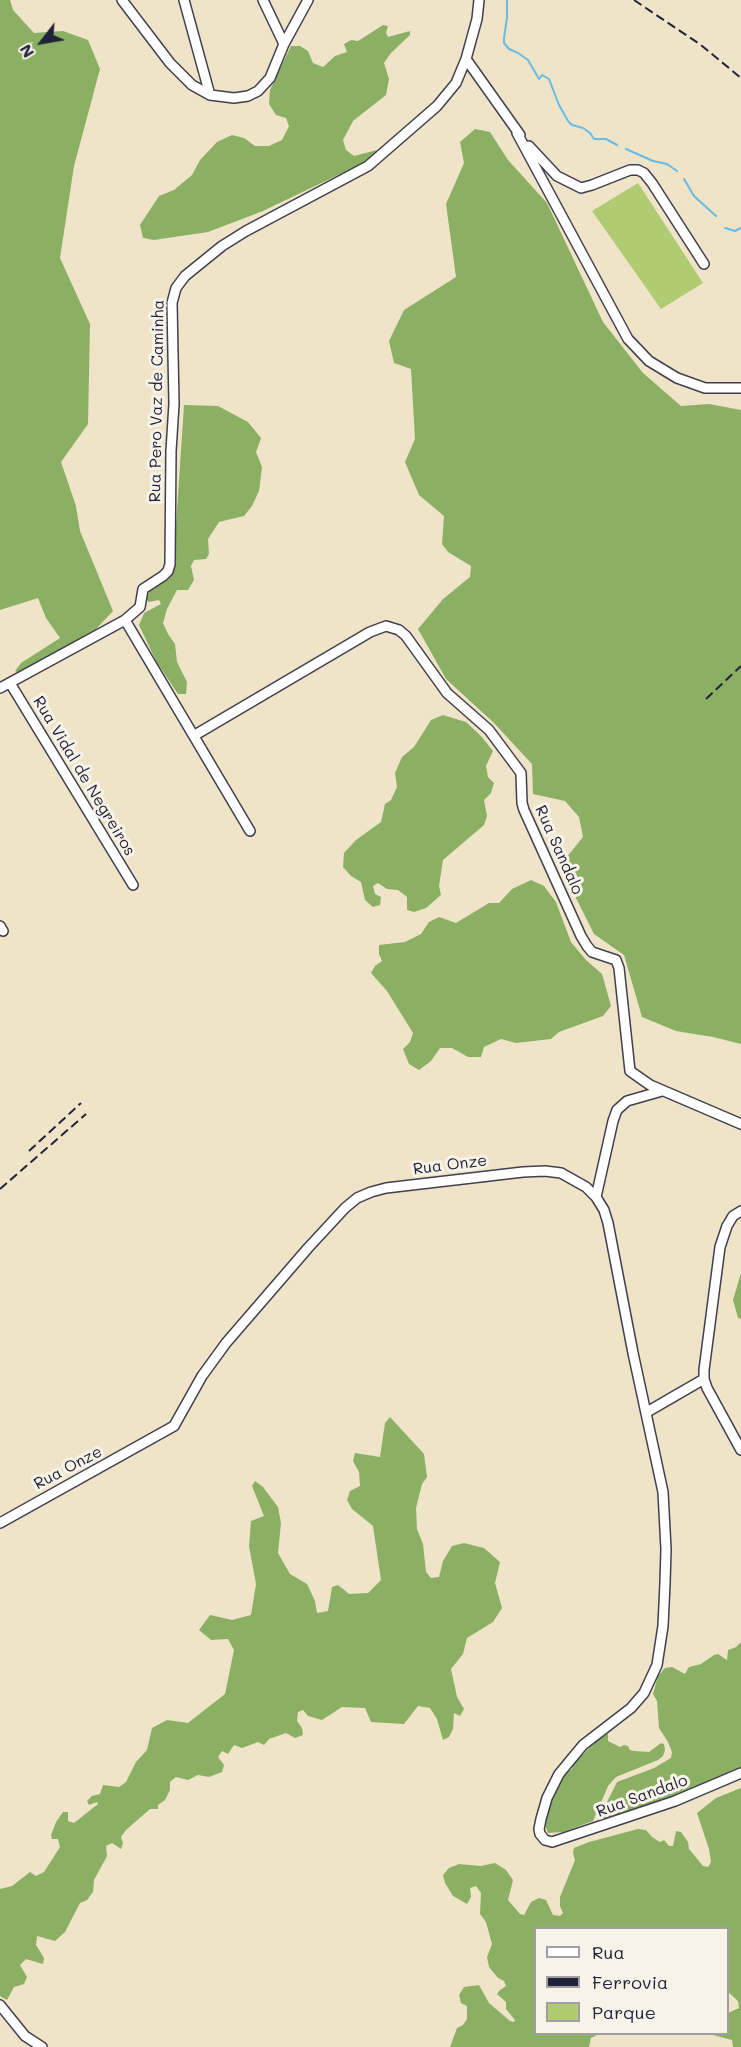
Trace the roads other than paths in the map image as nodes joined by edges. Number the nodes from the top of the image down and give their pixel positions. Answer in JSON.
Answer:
{"nodes":[{"id":1,"x":122,"y":0,"type":"edge"},
{"id":2,"x":184,"y":0,"type":"edge"},
{"id":3,"x":263,"y":0,"type":"edge"},
{"id":4,"x":308,"y":0,"type":"edge"},
{"id":5,"x":478,"y":0,"type":"edge"},
{"id":6,"x":284,"y":45,"type":"junction"},
{"id":7,"x":466,"y":59,"type":"junction"},
{"id":8,"x":210,"y":95,"type":"junction"},
{"id":9,"x":517,"y":133,"type":"junction"},
{"id":10,"x":704,"y":264,"type":"dead end"},
{"id":11,"x":741,"y":388,"type":"edge"},
{"id":12,"x":125,"y":620,"type":"junction"},
{"id":13,"x":10,"y":683,"type":"junction"},
{"id":14,"x":0,"y":688,"type":"edge"},
{"id":15,"x":195,"y":735,"type":"junction"},
{"id":16,"x":250,"y":831,"type":"dead end"},
{"id":17,"x":133,"y":885,"type":"dead end"},
{"id":18,"x":663,"y":1092,"type":"junction"},
{"id":19,"x":741,"y":1124,"type":"edge"},
{"id":20,"x":596,"y":1197,"type":"junction"},
{"id":21,"x":741,"y":1211,"type":"edge"},
{"id":22,"x":704,"y":1379,"type":"junction"},
{"id":23,"x":647,"y":1412,"type":"junction"},
{"id":24,"x":741,"y":1449,"type":"edge"},
{"id":25,"x":0,"y":1523,"type":"edge"},
{"id":26,"x":741,"y":1773,"type":"edge"},
{"id":27,"x":552,"y":1842,"type":"joint"},
{"id":28,"x":0,"y":2005,"type":"edge"},
{"id":29,"x":42,"y":2047,"type":"edge"}],
"edges":[{"from":1,"to":8,"type":"street"},
{"from":2,"to":8,"type":"street"},
{"from":3,"to":6,"type":"street"},
{"from":4,"to":6,"type":"street"},
{"from":5,"to":7,"type":"street","name":"Rua Pero Vaz de Caminha"},
{"from":6,"to":8,"type":"street"},
{"from":7,"to":9,"type":"street"},
{"from":7,"to":12,"type":"street","name":"Rua Pero Vaz de Caminha"},
{"from":9,"to":10,"type":"street"},
{"from":9,"to":11,"type":"street"},
{"from":12,"to":13,"type":"street","name":"Rua Pero Vaz de Caminha"},
{"from":12,"to":15,"type":"street"},
{"from":13,"to":14,"type":"street","name":"Rua Pero Vaz de Caminha"},
{"from":13,"to":17,"type":"street","name":"Rua Vidal de Negreiros"},
{"from":15,"to":16,"type":"street"},
{"from":15,"to":18,"type":"street","name":"Rua Sandalo"},
{"from":18,"to":19,"type":"street","name":"Rua Sandalo"},
{"from":18,"to":20,"type":"street"},
{"from":20,"to":23,"type":"street","name":"Rua Onze"},
{"from":20,"to":25,"type":"street","name":"Rua Onze"},
{"from":21,"to":22,"type":"street"},
{"from":22,"to":23,"type":"street"},
{"from":22,"to":24,"type":"street"},
{"from":23,"to":27,"type":"street","name":"Rua Onze"},
{"from":26,"to":27,"type":"street","name":"Rua Sandalo"},
{"from":28,"to":29,"type":"street"}]}
